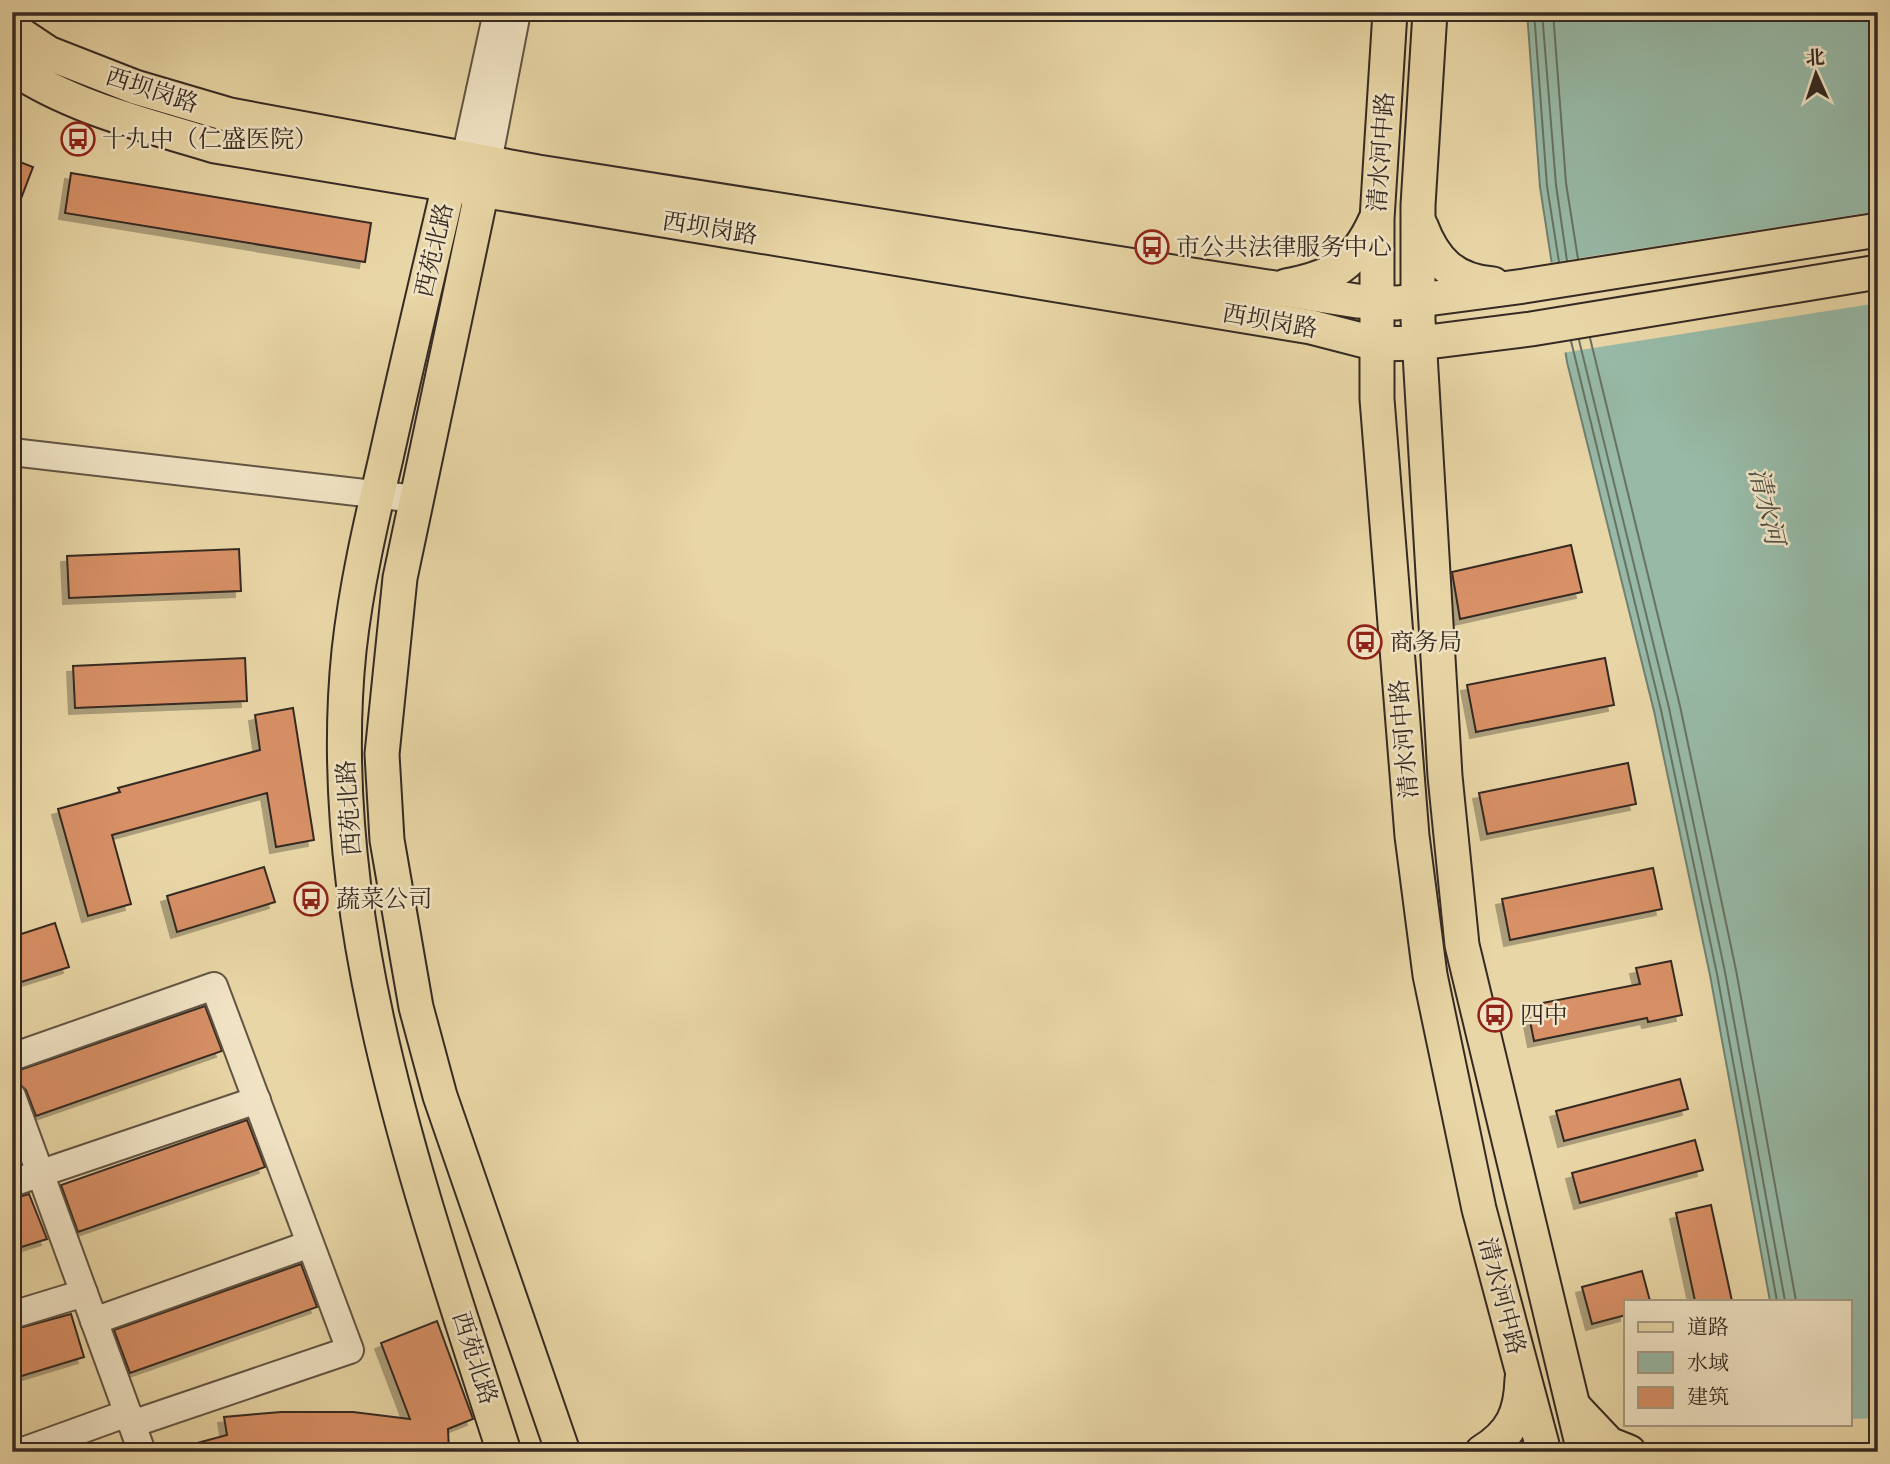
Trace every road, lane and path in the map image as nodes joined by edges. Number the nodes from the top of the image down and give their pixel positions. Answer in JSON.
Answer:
{"nodes":[{"id":1,"x":497,"y":12,"type":"edge"},
{"id":2,"x":517,"y":12,"type":"edge"},
{"id":3,"x":1390,"y":12,"type":"edge"},
{"id":4,"x":1430,"y":12,"type":"edge"},
{"id":5,"x":12,"y":29,"type":"edge"},
{"id":6,"x":12,"y":67,"type":"edge"},
{"id":7,"x":471,"y":174,"type":"junction"},
{"id":8,"x":1418,"y":216,"type":"junction"},
{"id":9,"x":1377,"y":219,"type":"junction"},
{"id":10,"x":1878,"y":230,"type":"edge"},
{"id":11,"x":1878,"y":272,"type":"edge"},
{"id":12,"x":1522,"y":286,"type":"junction"},
{"id":13,"x":1272,"y":289,"type":"junction"},
{"id":14,"x":1398,"y":322,"type":"junction"},
{"id":15,"x":1311,"y":327,"type":"junction"},
{"id":16,"x":1468,"y":337,"type":"junction"},
{"id":17,"x":1421,"y":397,"type":"junction"},
{"id":18,"x":1377,"y":399,"type":"junction"},
{"id":19,"x":12,"y":452,"type":"edge"},
{"id":20,"x":378,"y":495,"type":"junction"},
{"id":21,"x":416,"y":499,"type":"junction"},
{"id":22,"x":12,"y":1057,"type":"edge"},
{"id":23,"x":12,"y":1096,"type":"edge"},
{"id":24,"x":257,"y":1100,"type":"junction"},
{"id":25,"x":41,"y":1174,"type":"junction"},
{"id":26,"x":12,"y":1183,"type":"edge"},
{"id":27,"x":310,"y":1244,"type":"junction"},
{"id":28,"x":84,"y":1293,"type":"junction"},
{"id":29,"x":12,"y":1315,"type":"edge"},
{"id":30,"x":94,"y":1321,"type":"junction"},
{"id":31,"x":1522,"y":1369,"type":"junction"},
{"id":32,"x":1571,"y":1403,"type":"junction"},
{"id":33,"x":130,"y":1418,"type":"junction"},
{"id":34,"x":20,"y":1452,"type":"edge"},
{"id":35,"x":142,"y":1452,"type":"edge"},
{"id":36,"x":504,"y":1452,"type":"edge"},
{"id":37,"x":562,"y":1452,"type":"edge"},
{"id":38,"x":1482,"y":1452,"type":"edge"},
{"id":39,"x":1544,"y":1452,"type":"edge"},
{"id":40,"x":1584,"y":1452,"type":"edge"},
{"id":41,"x":1629,"y":1452,"type":"edge"}],
"edges":[{"from":1,"to":7,"type":"street"},
{"from":2,"to":7,"type":"street"},
{"from":3,"to":9,"type":"main road","name":"清水河中路"},
{"from":4,"to":8,"type":"main road","name":"清水河中路"},
{"from":5,"to":7,"type":"main road","name":"西坝岗路"},
{"from":6,"to":7,"type":"main road","name":"西坝岗路"},
{"from":7,"to":13,"type":"main road","name":"西坝岗路"},
{"from":7,"to":15,"type":"main road","name":"西坝岗路"},
{"from":7,"to":20,"type":"main road","name":"西苑北路"},
{"from":7,"to":21,"type":"main road","name":"西苑北路"},
{"from":8,"to":12,"type":"main road"},
{"from":8,"to":14,"type":"main road","name":"清水河中路"},
{"from":9,"to":13,"type":"main road"},
{"from":9,"to":14,"type":"main road","name":"清水河中路"},
{"from":10,"to":12,"type":"main road"},
{"from":11,"to":16,"type":"main road"},
{"from":12,"to":14,"type":"main road"},
{"from":13,"to":14,"type":"main road","name":"西坝岗路"},
{"from":14,"to":15,"type":"main road","name":"西坝岗路"},
{"from":14,"to":16,"type":"main road"},
{"from":14,"to":17,"type":"main road","name":"清水河中路"},
{"from":14,"to":18,"type":"main road","name":"清水河中路"},
{"from":15,"to":18,"type":"main road"},
{"from":16,"to":17,"type":"main road"},
{"from":17,"to":32,"type":"main road","name":"清水河中路"},
{"from":18,"to":31,"type":"main road","name":"清水河中路"},
{"from":19,"to":20,"type":"street"},
{"from":20,"to":21,"type":"street"},
{"from":20,"to":36,"type":"main road","name":"西苑北路"},
{"from":21,"to":37,"type":"main road","name":"西苑北路"},
{"from":22,"to":24,"type":"street"},
{"from":23,"to":25,"type":"street"},
{"from":24,"to":25,"type":"street"},
{"from":24,"to":27,"type":"street"},
{"from":25,"to":26,"type":"street"},
{"from":25,"to":28,"type":"street"},
{"from":27,"to":30,"type":"street"},
{"from":27,"to":33,"type":"street"},
{"from":28,"to":29,"type":"street"},
{"from":28,"to":30,"type":"street"},
{"from":30,"to":33,"type":"street"},
{"from":31,"to":38,"type":"main road"},
{"from":31,"to":39,"type":"main road","name":"清水河中路"},
{"from":32,"to":40,"type":"main road","name":"清水河中路"},
{"from":32,"to":41,"type":"main road"},
{"from":33,"to":34,"type":"street"},
{"from":33,"to":35,"type":"street"}]}
